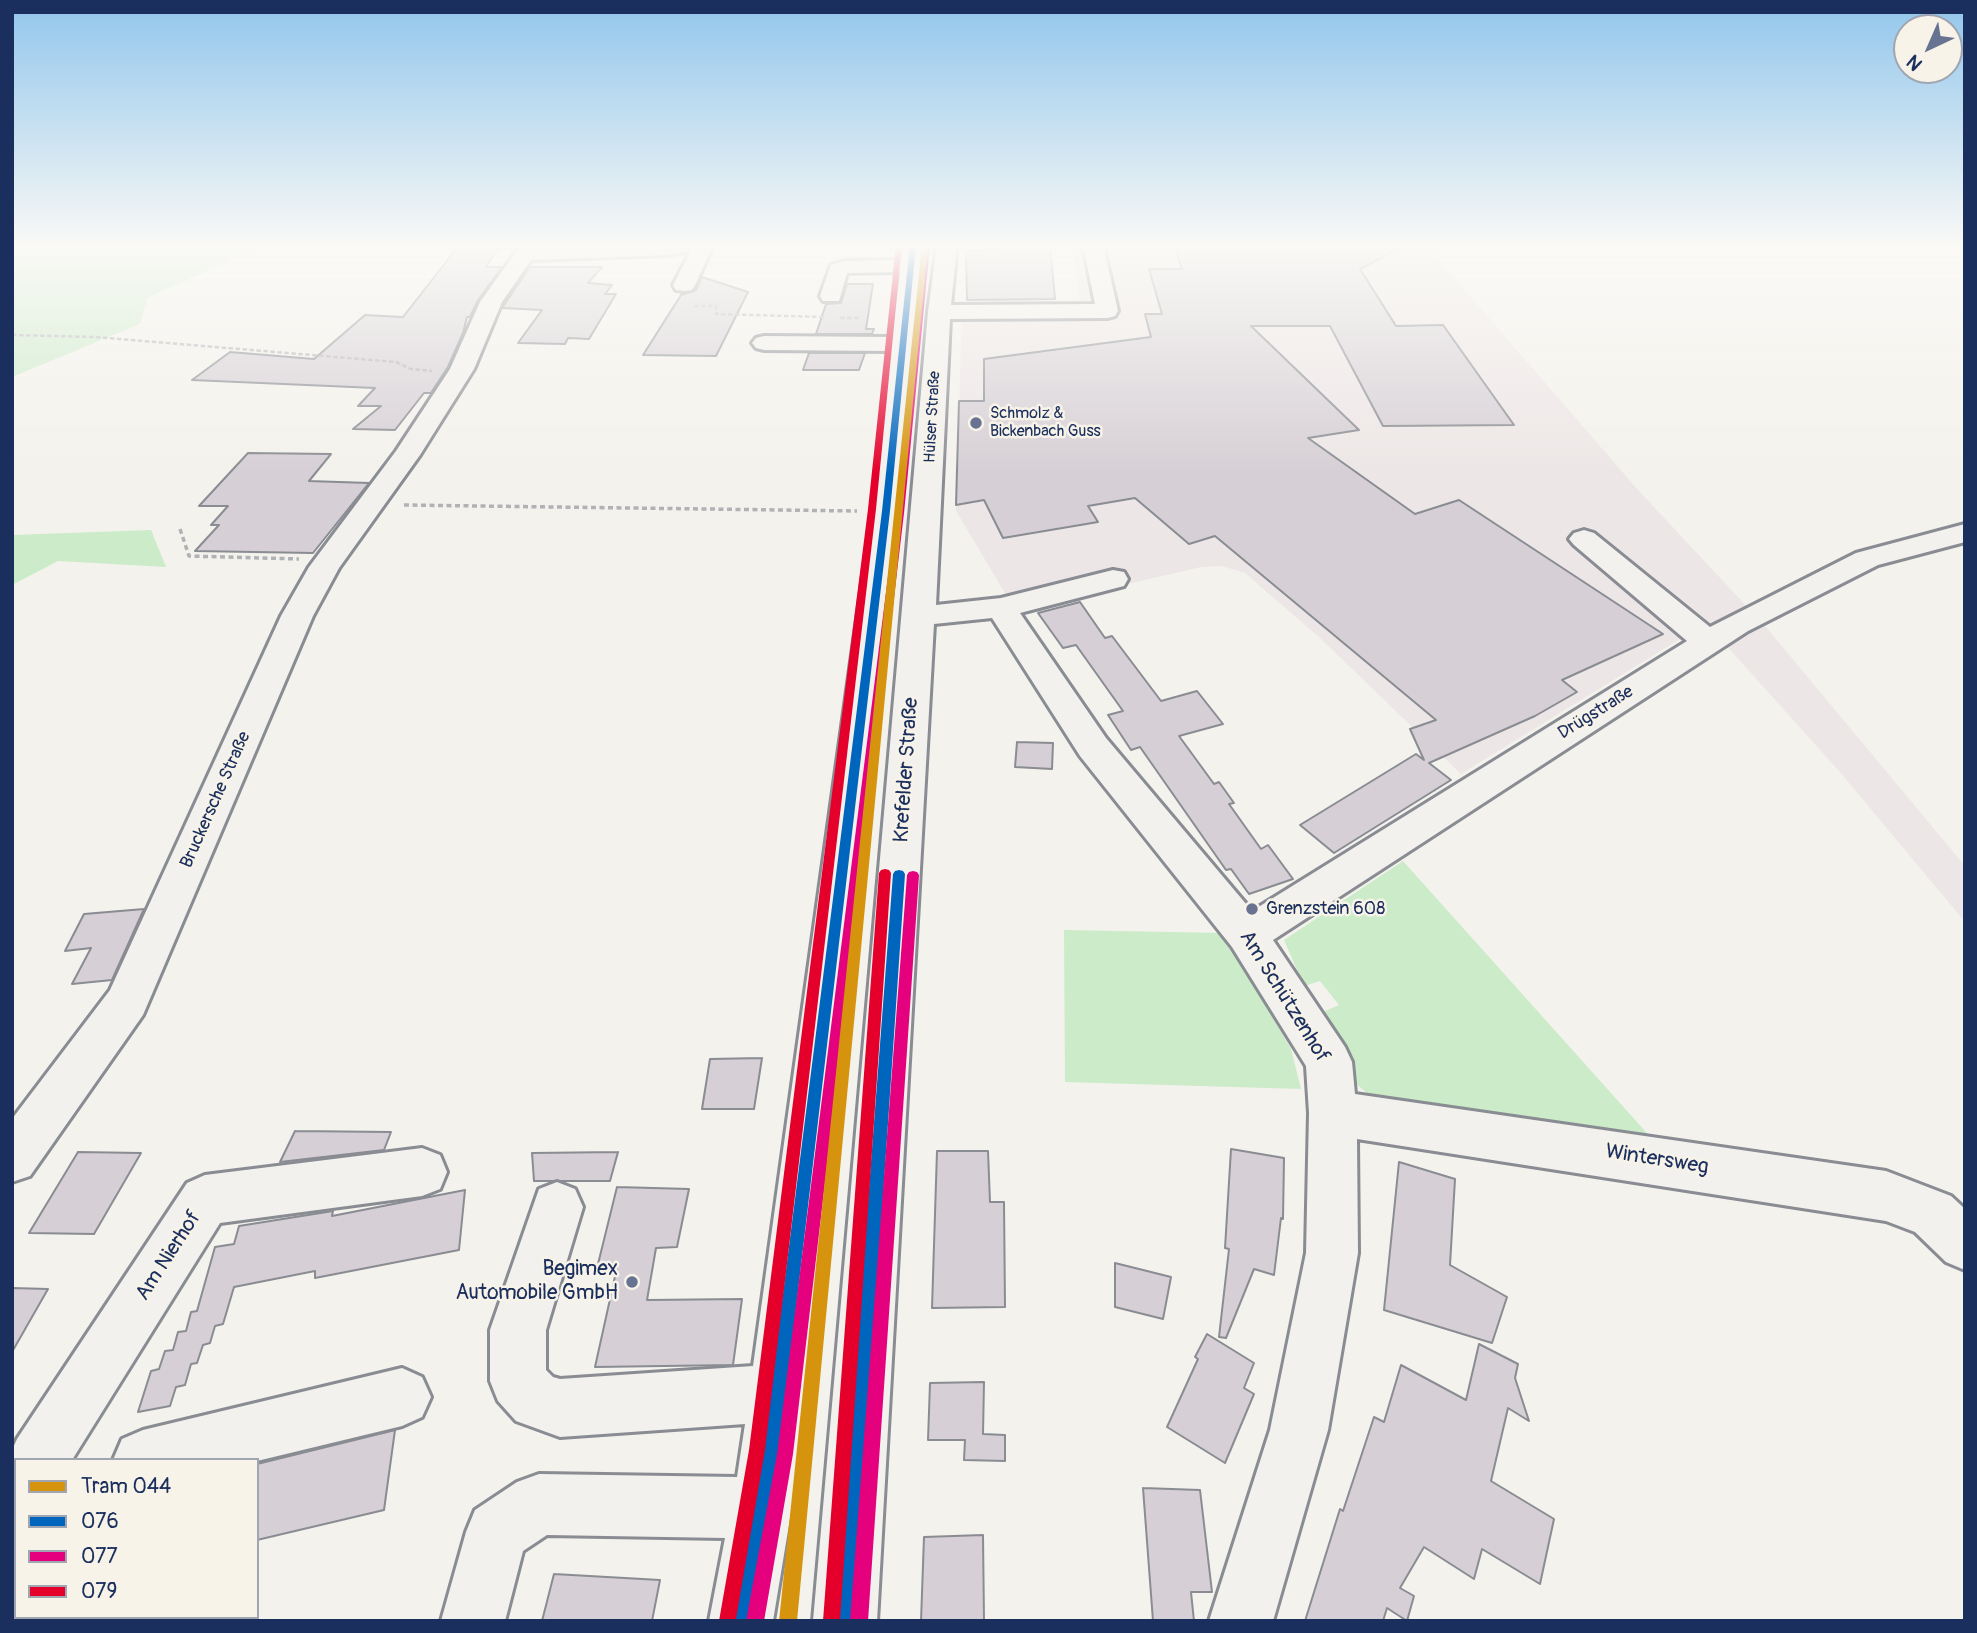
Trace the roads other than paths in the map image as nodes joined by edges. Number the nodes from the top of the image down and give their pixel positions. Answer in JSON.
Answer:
{"nodes":[{"id":1,"x":483,"y":321,"type":"edge"},
{"id":2,"x":916,"y":321,"type":"edge"},
{"id":3,"x":917,"y":321,"type":"edge"},
{"id":4,"x":968,"y":321,"type":"edge"},
{"id":5,"x":916,"y":325,"type":"junction"},
{"id":6,"x":764,"y":343,"type":"dead end"},
{"id":7,"x":906,"y":509,"type":"junction"},
{"id":8,"x":1965,"y":533,"type":"edge"},
{"id":9,"x":1584,"y":539,"type":"dead end"},
{"id":10,"x":1113,"y":579,"type":"dead end"},
{"id":11,"x":1001,"y":608,"type":"junction"},
{"id":12,"x":918,"y":616,"type":"junction"},
{"id":13,"x":1708,"y":642,"type":"junction"},
{"id":14,"x":1247,"y":935,"type":"junction"},
{"id":15,"x":1333,"y":1113,"type":"junction"},
{"id":16,"x":16,"y":1150,"type":"edge"},
{"id":17,"x":422,"y":1172,"type":"dead end"},
{"id":18,"x":557,"y":1207,"type":"dead end"},
{"id":19,"x":1965,"y":1244,"type":"edge"},
{"id":20,"x":778,"y":1394,"type":"junction"},
{"id":21,"x":402,"y":1397,"type":"dead end"},
{"id":22,"x":39,"y":1458,"type":"edge"},
{"id":23,"x":151,"y":1458,"type":"edge"},
{"id":24,"x":761,"y":1508,"type":"junction"},
{"id":25,"x":473,"y":1621,"type":"edge"},
{"id":26,"x":741,"y":1621,"type":"edge"},
{"id":27,"x":845,"y":1621,"type":"edge"},
{"id":28,"x":1241,"y":1621,"type":"edge"}],
"edges":[{"from":1,"to":16,"type":"street","name":"Bruckersche Straße"},
{"from":2,"to":5,"type":"street"},
{"from":3,"to":5,"type":"street"},
{"from":4,"to":5,"type":"street"},
{"from":5,"to":6,"type":"street"},
{"from":5,"to":7,"type":"street","name":"Krefelder Straße"},
{"from":7,"to":12,"type":"street","name":"Krefelder Straße"},
{"from":7,"to":20,"type":"street","name":"Krefelder Straße"},
{"from":8,"to":13,"type":"street","name":"Drügstraße"},
{"from":9,"to":13,"type":"street"},
{"from":10,"to":11,"type":"street"},
{"from":11,"to":12,"type":"street"},
{"from":11,"to":14,"type":"street","name":"Am Schützenhof"},
{"from":12,"to":27,"type":"street","name":"Krefelder Straße"},
{"from":13,"to":14,"type":"street","name":"Drügstraße"},
{"from":14,"to":15,"type":"street","name":"Am Schützenhof"},
{"from":15,"to":19,"type":"street","name":"Wintersweg"},
{"from":15,"to":28,"type":"street","name":"Am Schützenhof"},
{"from":17,"to":22,"type":"street","name":"Am Nierhof"},
{"from":18,"to":20,"type":"street"},
{"from":20,"to":24,"type":"street","name":"Krefelder Straße"},
{"from":21,"to":23,"type":"street"},
{"from":24,"to":25,"type":"street"},
{"from":24,"to":26,"type":"street","name":"Krefelder Straße"}]}
